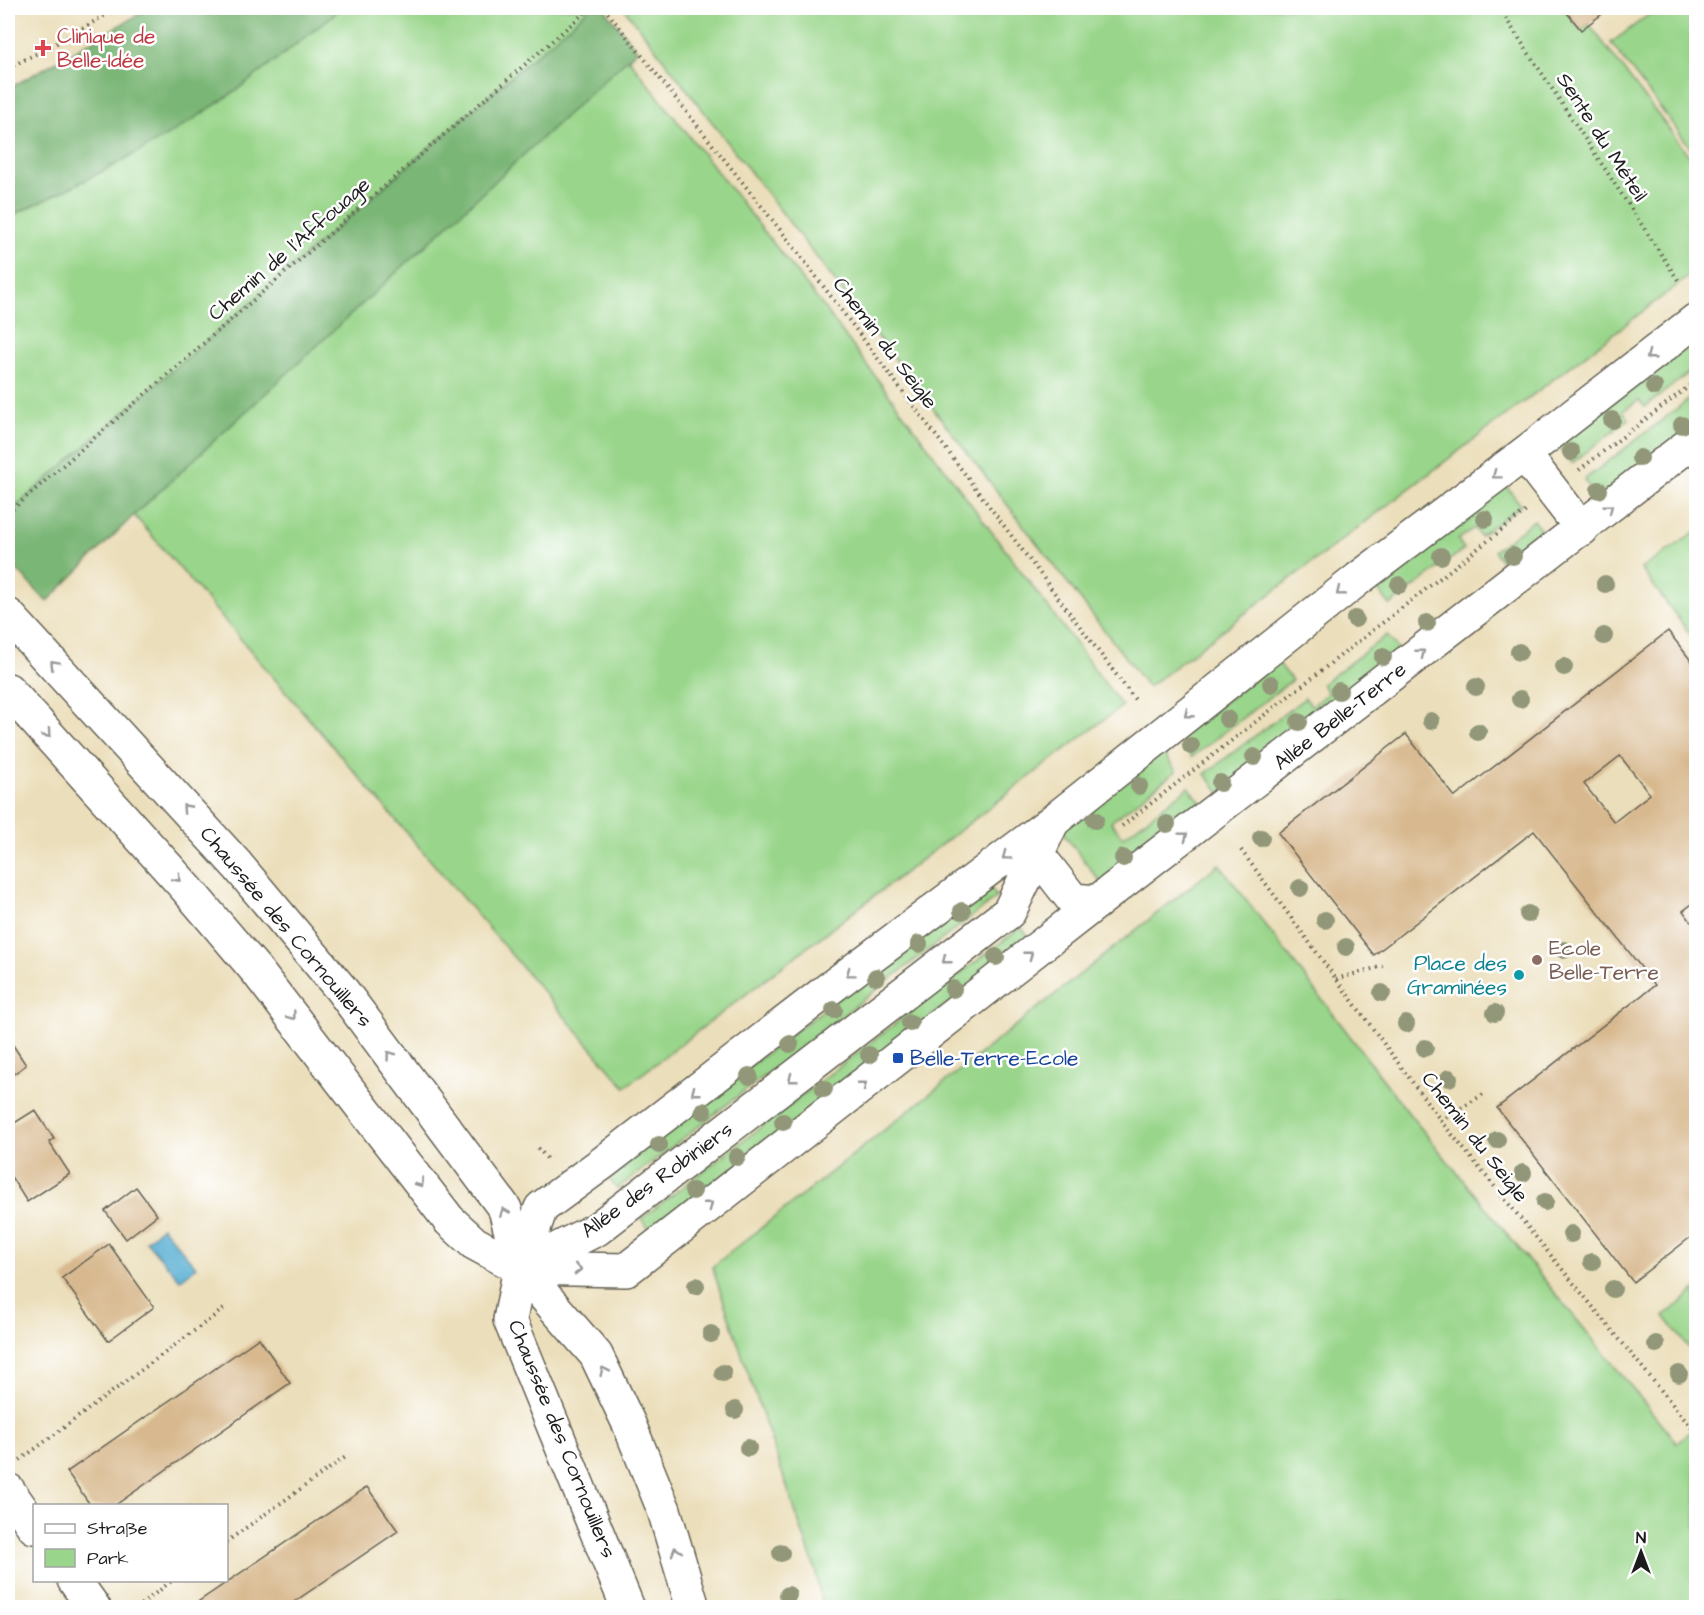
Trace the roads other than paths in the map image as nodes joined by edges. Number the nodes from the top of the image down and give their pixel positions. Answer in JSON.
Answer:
{"nodes":[{"id":1,"x":1696,"y":320,"type":"edge"},
{"id":2,"x":1696,"y":439,"type":"edge"},
{"id":3,"x":1524,"y":454,"type":"junction"},
{"id":4,"x":1582,"y":529,"type":"junction"},
{"id":5,"x":8,"y":615,"type":"edge"},
{"id":6,"x":8,"y":690,"type":"edge"},
{"id":7,"x":1053,"y":821,"type":"junction"},
{"id":8,"x":1038,"y":855,"type":"junction"},
{"id":9,"x":1097,"y":902,"type":"junction"},
{"id":10,"x":983,"y":991,"type":"joint"},
{"id":11,"x":520,"y":1269,"type":"junction"},
{"id":12,"x":11,"y":1477,"type":"edge"},
{"id":13,"x":33,"y":1525,"type":"edge"},
{"id":14,"x":75,"y":1582,"type":"edge"},
{"id":15,"x":94,"y":1608,"type":"edge"},
{"id":16,"x":628,"y":1608,"type":"edge"},
{"id":17,"x":693,"y":1608,"type":"edge"}],
"edges":[{"from":1,"to":3,"type":"street","one_way":true},
{"from":4,"to":2,"type":"street","name":"Allée Belle-Terre","one_way":true},
{"from":3,"to":4,"type":"street"},
{"from":3,"to":7,"type":"street","one_way":true},
{"from":9,"to":4,"type":"street","name":"Allée Belle-Terre","one_way":true},
{"from":11,"to":5,"type":"street","name":"Chaussée des Cornouillers","one_way":true},
{"from":6,"to":11,"type":"street","name":"Chaussée des Cornouillers","one_way":true},
{"from":7,"to":8,"type":"street","name":"Allée des Robiniers"},
{"from":7,"to":11,"type":"street","one_way":true},
{"from":8,"to":9,"type":"street"},
{"from":8,"to":11,"type":"street","name":"Allée des Robiniers","one_way":true},
{"from":10,"to":9,"type":"street","name":"Allée Belle-Terre","one_way":true},
{"from":11,"to":10,"type":"street","name":"Allée des Robiniers","one_way":true},
{"from":11,"to":16,"type":"street","name":"Chaussée des Cornouillers"},
{"from":17,"to":11,"type":"street","name":"Chaussée des Cornouillers","one_way":true},
{"from":12,"to":13,"type":"street"},
{"from":14,"to":15,"type":"street"}]}
